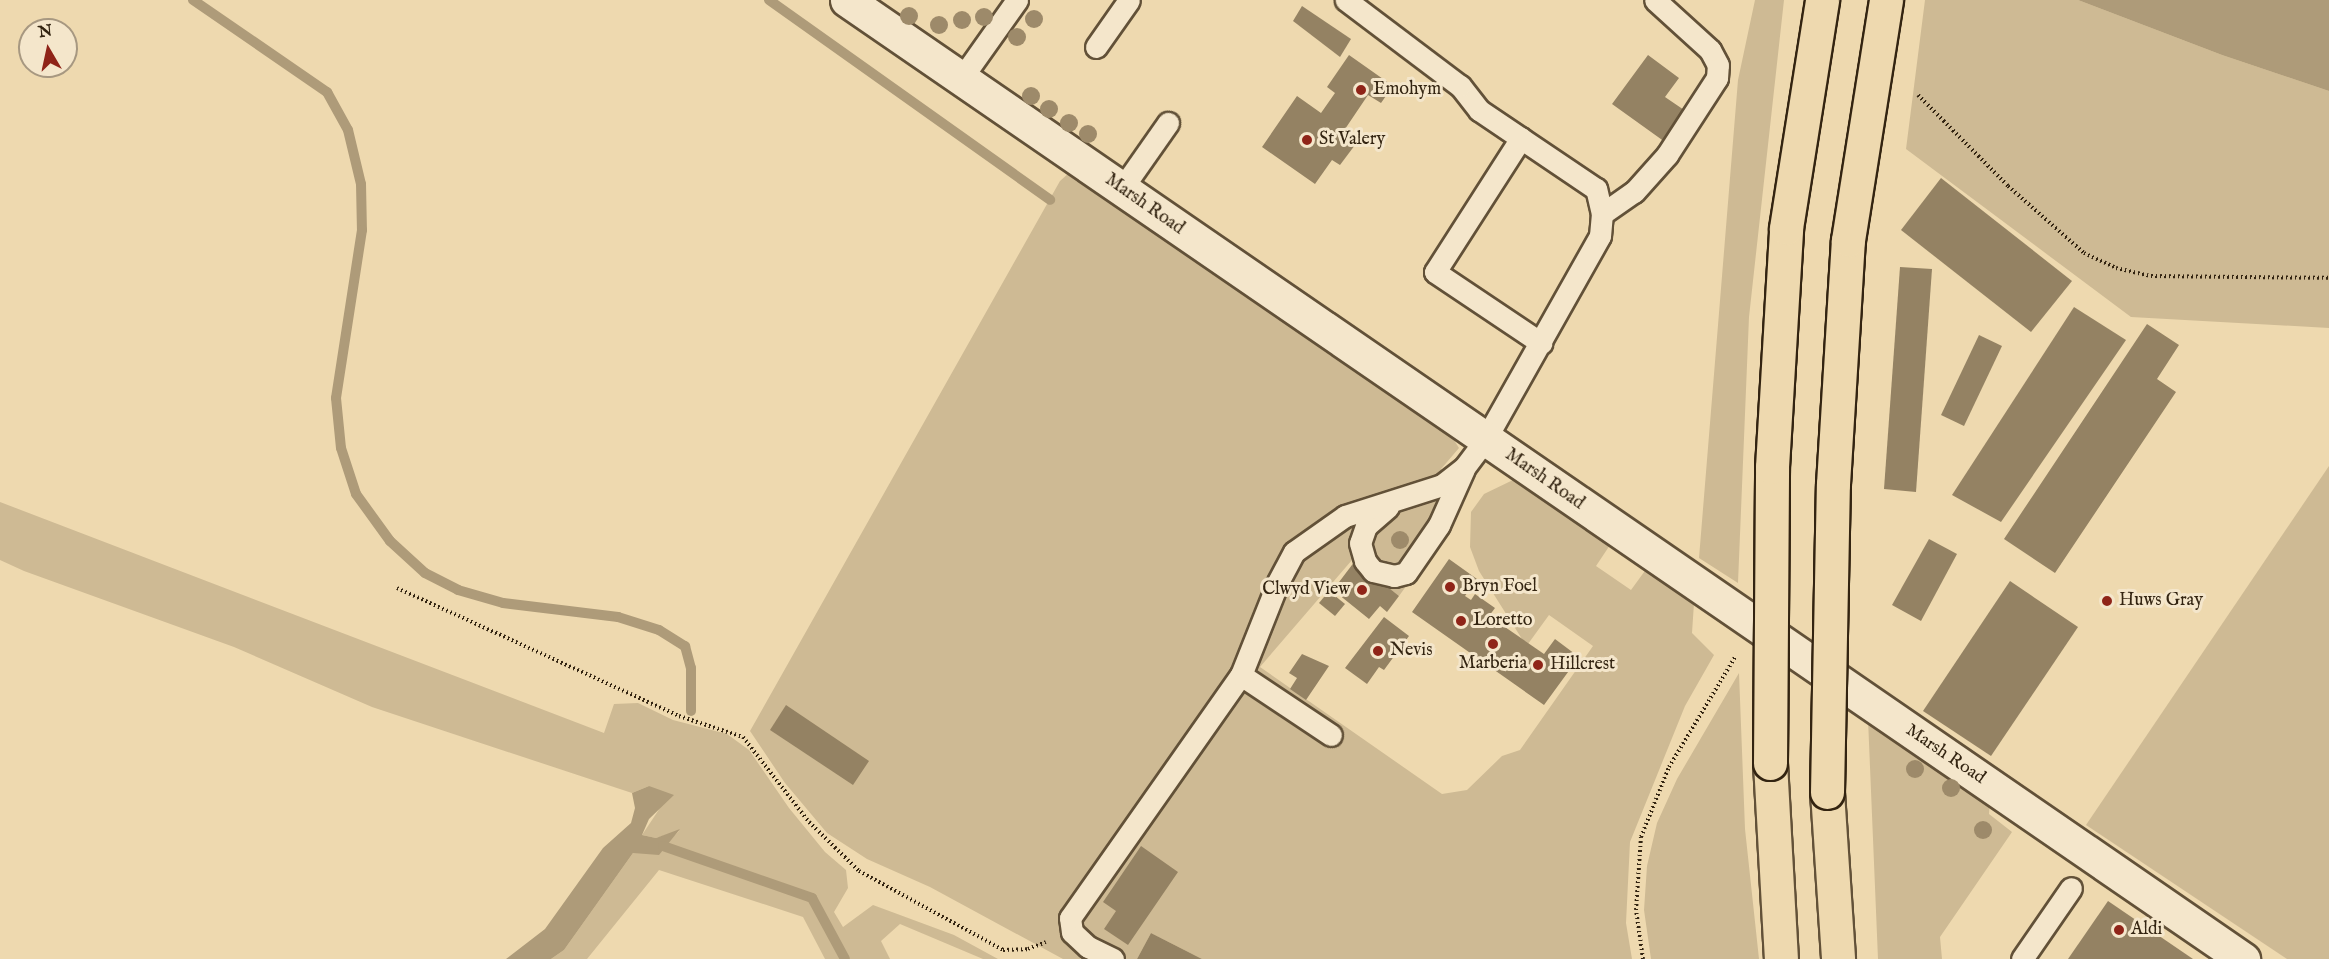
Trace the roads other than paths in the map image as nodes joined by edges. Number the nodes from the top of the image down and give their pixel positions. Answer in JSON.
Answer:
{"nodes":[{"id":1,"x":847,"y":0,"type":"edge"},
{"id":2,"x":1017,"y":0,"type":"edge"},
{"id":3,"x":1129,"y":0,"type":"edge"},
{"id":4,"x":1346,"y":0,"type":"edge"},
{"id":5,"x":1655,"y":0,"type":"edge"},
{"id":6,"x":1822,"y":0,"type":"edge"},
{"id":7,"x":1886,"y":0,"type":"edge"},
{"id":8,"x":1096,"y":47,"type":"dead end"},
{"id":9,"x":961,"y":79,"type":"junction"},
{"id":10,"x":1168,"y":123,"type":"dead end"},
{"id":11,"x":1521,"y":138,"type":"junction"},
{"id":12,"x":1121,"y":190,"type":"junction"},
{"id":13,"x":1602,"y":214,"type":"junction"},
{"id":14,"x":1541,"y":343,"type":"junction"},
{"id":15,"x":1485,"y":440,"type":"junction"},
{"id":16,"x":1464,"y":468,"type":"junction"},
{"id":17,"x":1394,"y":503,"type":"junction"},
{"id":18,"x":1241,"y":675,"type":"junction"},
{"id":19,"x":1331,"y":735,"type":"dead end"},
{"id":20,"x":2071,"y":888,"type":"dead end"},
{"id":21,"x":1113,"y":959,"type":"edge"},
{"id":22,"x":1781,"y":959,"type":"edge"},
{"id":23,"x":1838,"y":959,"type":"edge"},
{"id":24,"x":2022,"y":959,"type":"edge"},
{"id":25,"x":2243,"y":959,"type":"edge"}],
"edges":[{"from":1,"to":9,"type":"street","name":"Marsh Road"},
{"from":2,"to":9,"type":"lane"},
{"from":3,"to":8,"type":"lane"},
{"from":4,"to":11,"type":"lane"},
{"from":5,"to":13,"type":"lane"},
{"from":6,"to":22,"type":"main road","bridge":true},
{"from":7,"to":23,"type":"main road","bridge":true},
{"from":9,"to":12,"type":"street","name":"Marsh Road"},
{"from":10,"to":12,"type":"lane"},
{"from":11,"to":13,"type":"lane"},
{"from":11,"to":14,"type":"lane"},
{"from":12,"to":15,"type":"street","name":"Marsh Road"},
{"from":13,"to":14,"type":"lane"},
{"from":14,"to":15,"type":"lane"},
{"from":15,"to":16,"type":"lane"},
{"from":15,"to":25,"type":"street","name":"Marsh Road"},
{"from":16,"to":17,"type":"lane"},
{"from":16,"to":17,"type":"lane"},
{"from":17,"to":18,"type":"lane"},
{"from":18,"to":19,"type":"lane"},
{"from":18,"to":21,"type":"lane"},
{"from":20,"to":24,"type":"lane"}]}
